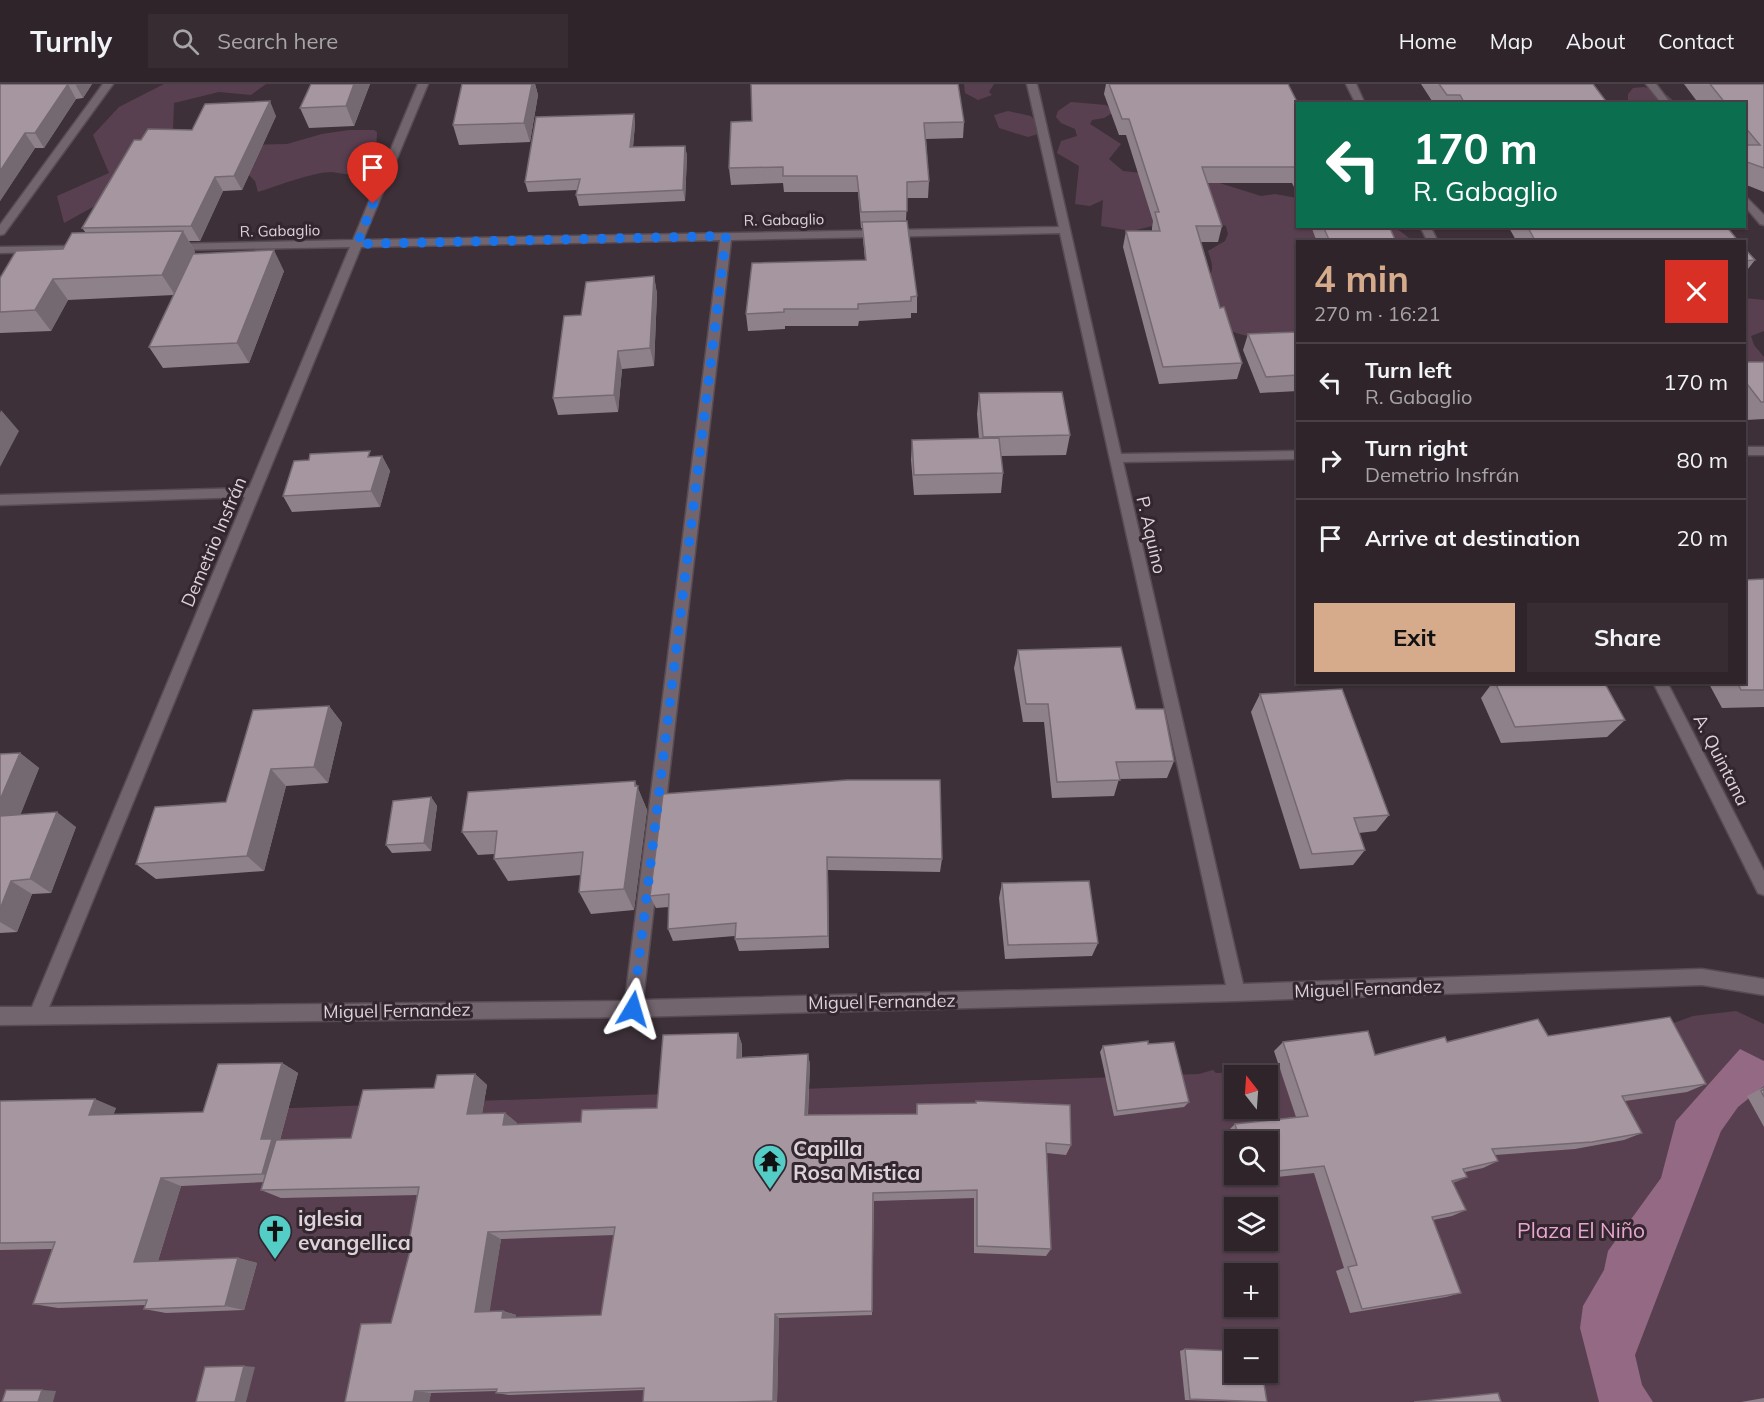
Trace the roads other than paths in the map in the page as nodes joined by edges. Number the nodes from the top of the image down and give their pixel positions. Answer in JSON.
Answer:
{"nodes":[{"id":1,"x":108,"y":84,"type":"edge"},
{"id":2,"x":423,"y":84,"type":"edge"},
{"id":3,"x":1032,"y":84,"type":"edge"},
{"id":4,"x":1351,"y":84,"type":"edge"},
{"id":5,"x":1651,"y":84,"type":"edge"},
{"id":6,"x":1360,"y":102,"type":"edge"},
{"id":7,"x":1665,"y":102,"type":"edge"},
{"id":8,"x":1746,"y":200,"type":"edge"},
{"id":9,"x":1764,"y":222,"type":"edge"},
{"id":10,"x":1065,"y":230,"type":"junction"},
{"id":11,"x":0,"y":231,"type":"edge"},
{"id":12,"x":726,"y":236,"type":"junction"},
{"id":13,"x":357,"y":244,"type":"junction"},
{"id":14,"x":166,"y":248,"type":"edge"},
{"id":15,"x":83,"y":249,"type":"edge"},
{"id":16,"x":0,"y":250,"type":"edge"},
{"id":17,"x":1746,"y":451,"type":"edge"},
{"id":18,"x":1764,"y":451,"type":"edge"},
{"id":19,"x":1296,"y":455,"type":"edge"},
{"id":20,"x":1116,"y":458,"type":"junction"},
{"id":21,"x":254,"y":492,"type":"junction"},
{"id":22,"x":0,"y":500,"type":"edge"},
{"id":23,"x":1661,"y":684,"type":"edge"},
{"id":24,"x":1764,"y":888,"type":"edge"},
{"id":25,"x":1764,"y":987,"type":"edge"},
{"id":26,"x":1236,"y":993,"type":"junction"},
{"id":27,"x":633,"y":1009,"type":"junction"},
{"id":28,"x":37,"y":1015,"type":"junction"},
{"id":29,"x":0,"y":1016,"type":"edge"}],
"edges":[{"from":1,"to":11,"type":"street"},
{"from":2,"to":13,"type":"street","name":"Demetrio Insfrán"},
{"from":3,"to":10,"type":"street","name":"P. Aquino"},
{"from":4,"to":6,"type":"street"},
{"from":5,"to":7,"type":"street"},
{"from":8,"to":9,"type":"street"},
{"from":10,"to":12,"type":"street","name":"R. Gabaglio"},
{"from":10,"to":20,"type":"street","name":"P. Aquino"},
{"from":12,"to":13,"type":"street","name":"R. Gabaglio"},
{"from":12,"to":27,"type":"street"},
{"from":13,"to":14,"type":"street","name":"R. Gabaglio"},
{"from":13,"to":21,"type":"street","name":"Demetrio Insfrán"},
{"from":15,"to":16,"type":"street"},
{"from":17,"to":18,"type":"street"},
{"from":19,"to":20,"type":"street"},
{"from":20,"to":26,"type":"street","name":"P. Aquino"},
{"from":21,"to":22,"type":"street"},
{"from":21,"to":28,"type":"street","name":"Demetrio Insfrán"},
{"from":23,"to":24,"type":"street","name":"A. Quintana"},
{"from":25,"to":26,"type":"street","name":"Miguel Fernandez"},
{"from":26,"to":27,"type":"street","name":"Miguel Fernandez"},
{"from":27,"to":28,"type":"street","name":"Miguel Fernandez"},
{"from":28,"to":29,"type":"street","name":"Miguel Fernandez"}]}
